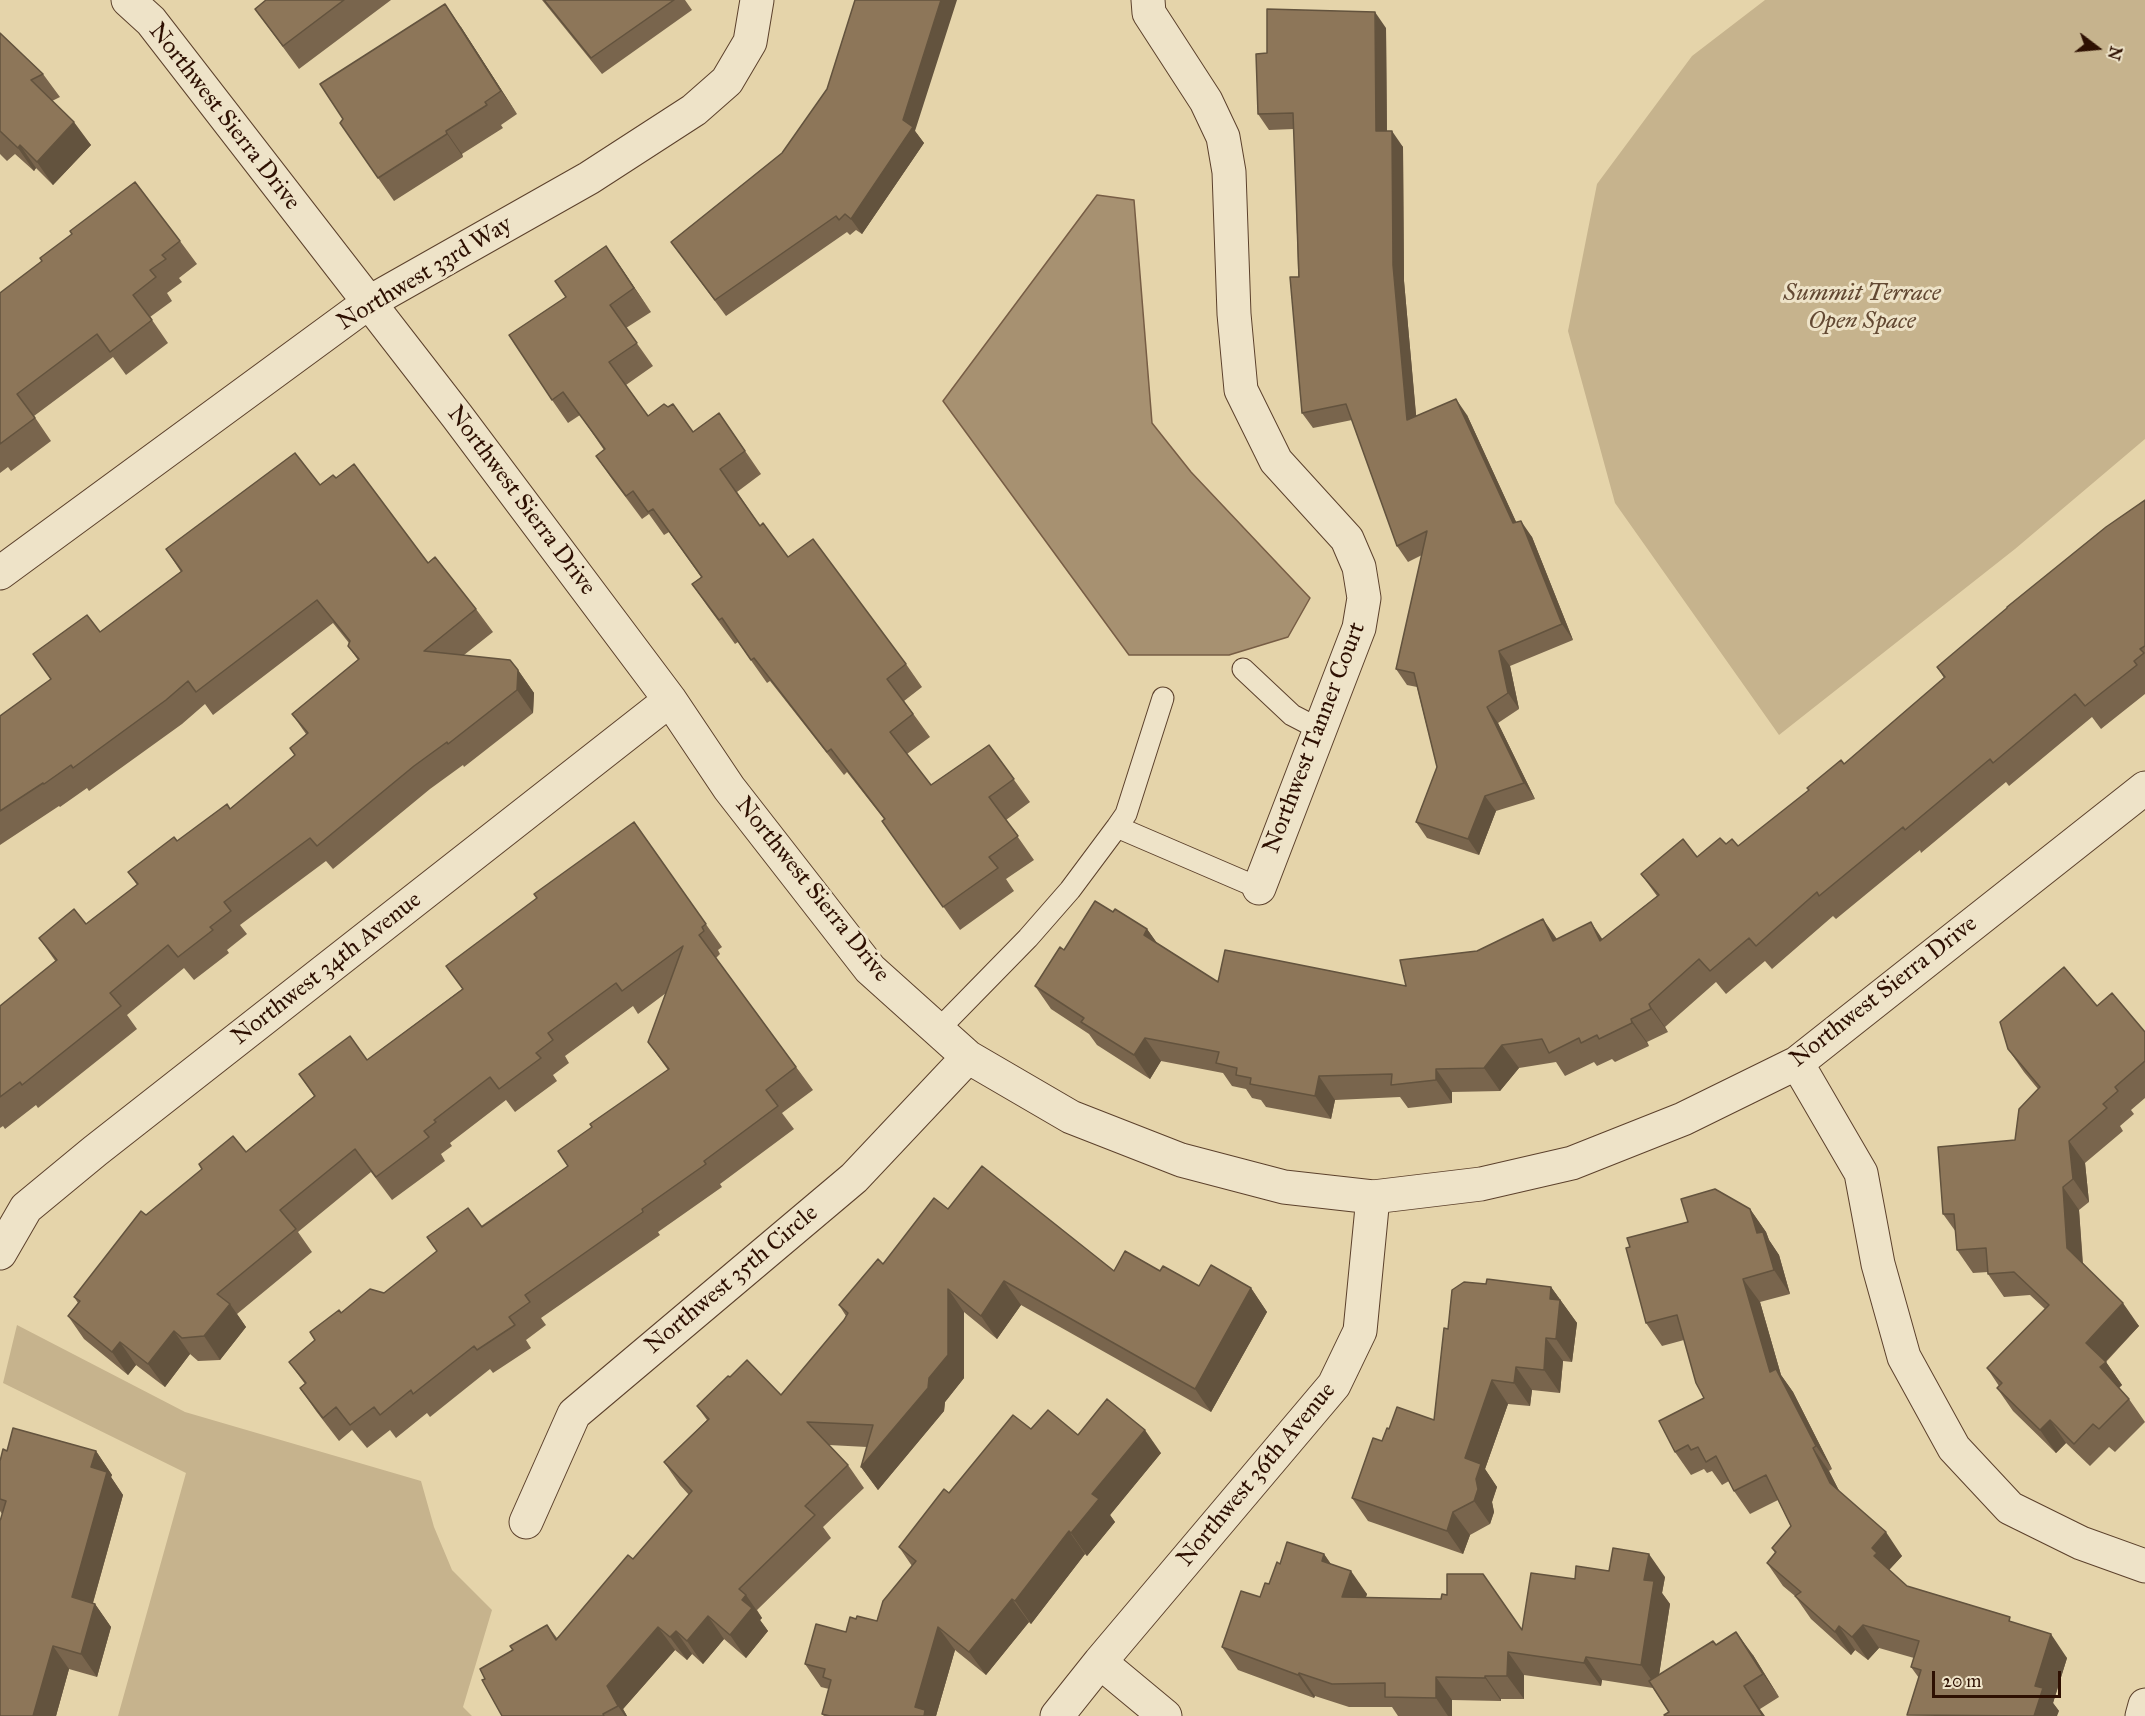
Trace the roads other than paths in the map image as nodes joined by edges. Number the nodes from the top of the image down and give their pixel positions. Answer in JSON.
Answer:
{"nodes":[{"id":1,"x":128,"y":0,"type":"edge"},
{"id":2,"x":757,"y":0,"type":"edge"},
{"id":3,"x":1148,"y":0,"type":"edge"},
{"id":4,"x":368,"y":303,"type":"junction"},
{"id":5,"x":0,"y":573,"type":"edge"},
{"id":6,"x":1243,"y":669,"type":"dead end"},
{"id":7,"x":1162,"y":698,"type":"dead end"},
{"id":8,"x":670,"y":700,"type":"junction"},
{"id":9,"x":1319,"y":729,"type":"junction"},
{"id":10,"x":2145,"y":788,"type":"edge"},
{"id":11,"x":1117,"y":827,"type":"junction"},
{"id":12,"x":1259,"y":888,"type":"joint"},
{"id":13,"x":938,"y":1030,"type":"junction"},
{"id":14,"x":968,"y":1057,"type":"junction"},
{"id":15,"x":1797,"y":1063,"type":"junction"},
{"id":16,"x":1373,"y":1197,"type":"junction"},
{"id":17,"x":0,"y":1252,"type":"edge"},
{"id":18,"x":526,"y":1522,"type":"dead end"},
{"id":19,"x":2145,"y":1566,"type":"edge"},
{"id":20,"x":1100,"y":1662,"type":"junction"},
{"id":21,"x":2145,"y":1705,"type":"edge"},
{"id":22,"x":1057,"y":1716,"type":"edge"},
{"id":23,"x":1165,"y":1716,"type":"edge"},
{"id":24,"x":2142,"y":1716,"type":"edge"}],
"edges":[{"from":1,"to":4,"type":"street","name":"Northwest Sierra Drive"},
{"from":2,"to":4,"type":"street","name":"Northwest 33rd Way"},
{"from":3,"to":9,"type":"street","name":"Northwest Tanner Court"},
{"from":4,"to":5,"type":"street","name":"Northwest 33rd Way"},
{"from":4,"to":8,"type":"street","name":"Northwest Sierra Drive"},
{"from":6,"to":9,"type":"lane"},
{"from":7,"to":11,"type":"lane"},
{"from":8,"to":13,"type":"street","name":"Northwest Sierra Drive"},
{"from":8,"to":17,"type":"street","name":"Northwest 34th Avenue"},
{"from":9,"to":12,"type":"street","name":"Northwest Tanner Court"},
{"from":10,"to":15,"type":"street","name":"Northwest Sierra Drive"},
{"from":11,"to":12,"type":"lane"},
{"from":11,"to":13,"type":"lane"},
{"from":13,"to":14,"type":"street","name":"Northwest Sierra Drive"},
{"from":14,"to":16,"type":"street","name":"Northwest Sierra Drive"},
{"from":14,"to":18,"type":"street","name":"Northwest 35th Circle"},
{"from":15,"to":16,"type":"street","name":"Northwest Sierra Drive"},
{"from":15,"to":19,"type":"street"},
{"from":16,"to":20,"type":"street","name":"Northwest 36th Avenue"},
{"from":20,"to":22,"type":"street","name":"Northwest 36th Avenue"},
{"from":20,"to":23,"type":"street"},
{"from":21,"to":24,"type":"street"}]}
